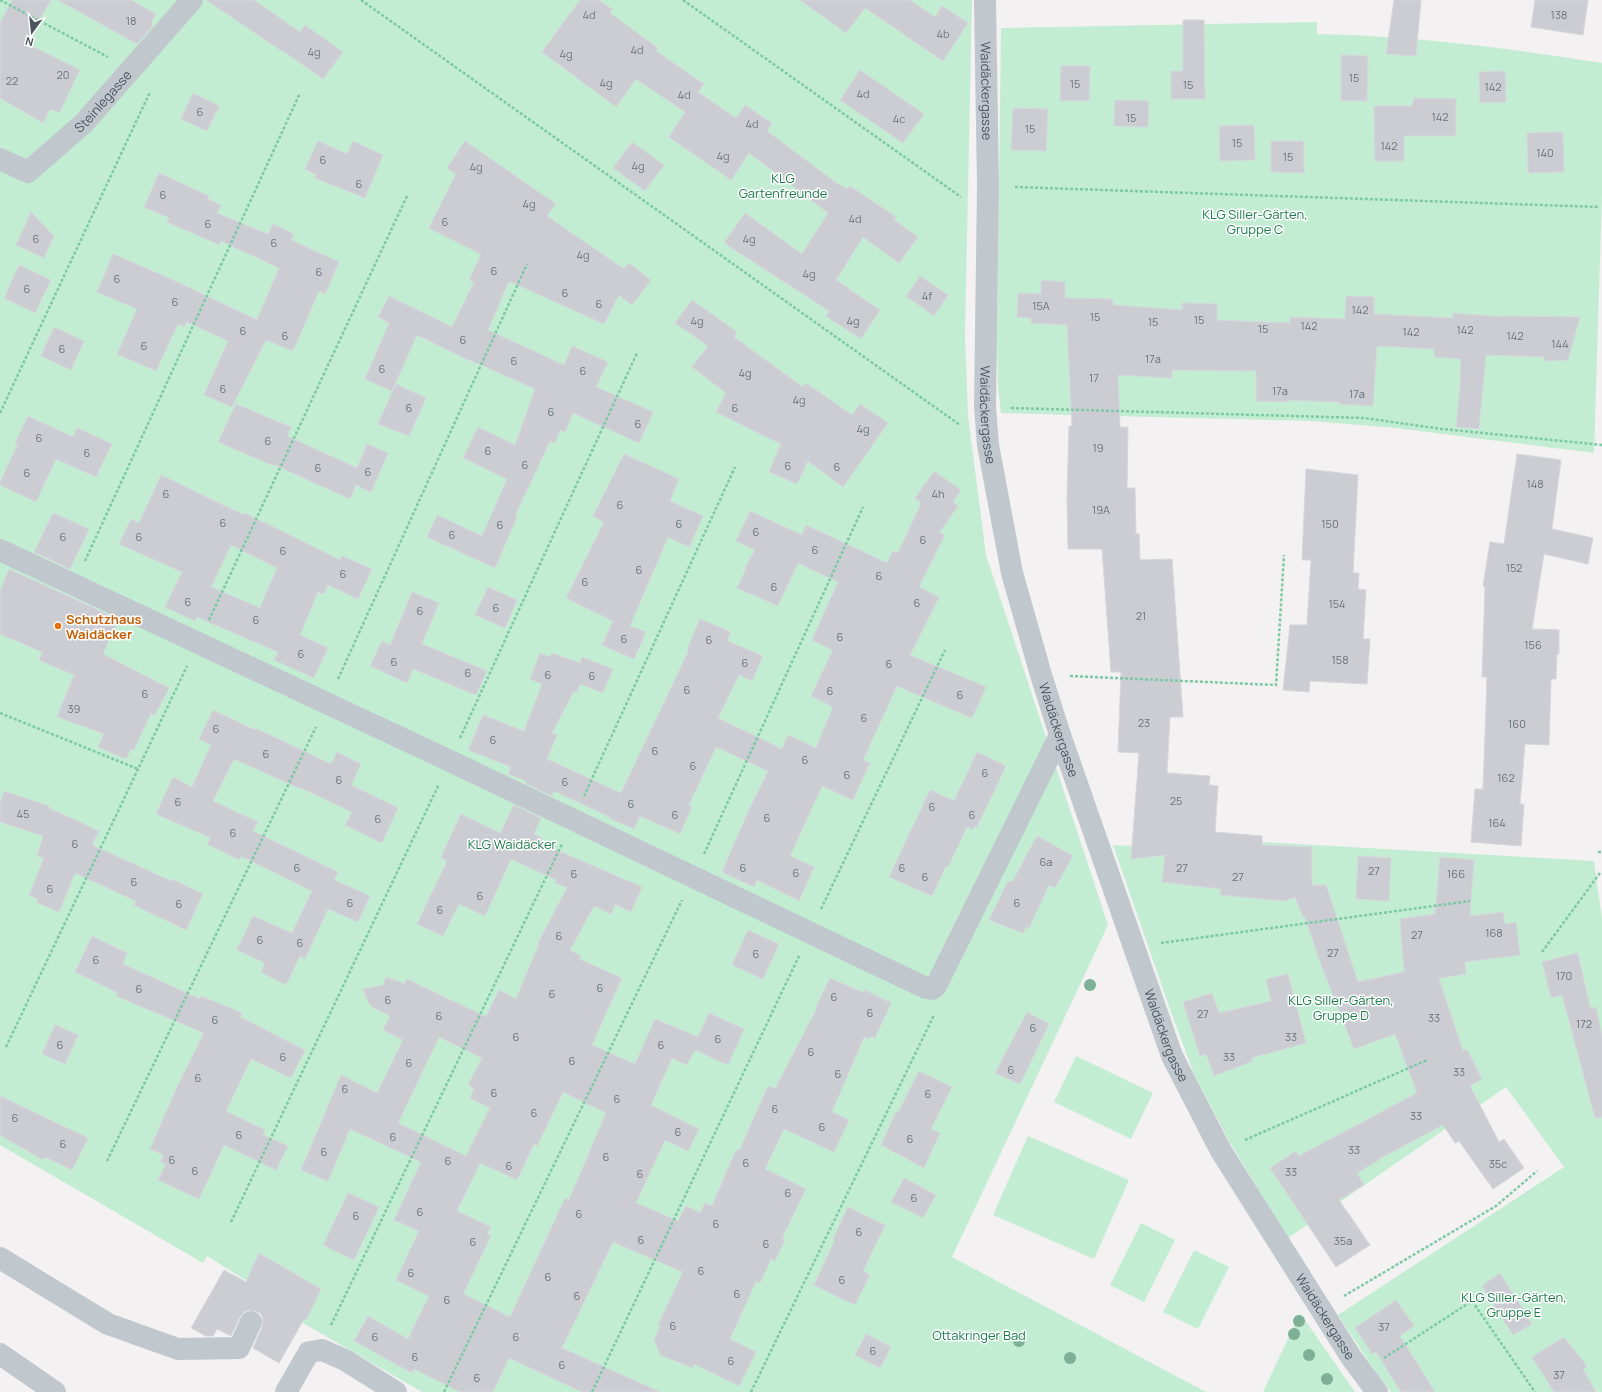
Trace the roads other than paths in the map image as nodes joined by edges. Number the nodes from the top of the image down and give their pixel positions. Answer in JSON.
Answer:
{"nodes":[{"id":1,"x":192,"y":0,"type":"edge"},
{"id":2,"x":985,"y":0,"type":"edge"},
{"id":3,"x":0,"y":159,"type":"edge"},
{"id":4,"x":0,"y":550,"type":"edge"},
{"id":5,"x":1060,"y":735,"type":"junction"},
{"id":6,"x":0,"y":1258,"type":"edge"},
{"id":7,"x":251,"y":1322,"type":"dead end"},
{"id":8,"x":0,"y":1354,"type":"edge"},
{"id":9,"x":55,"y":1392,"type":"edge"},
{"id":10,"x":286,"y":1392,"type":"edge"},
{"id":11,"x":396,"y":1392,"type":"edge"},
{"id":12,"x":1377,"y":1392,"type":"edge"}],
"edges":[{"from":1,"to":3,"type":"street","name":"Steinlegasse"},
{"from":2,"to":5,"type":"street","name":"Waidäckergasse"},
{"from":4,"to":5,"type":"street"},
{"from":5,"to":12,"type":"street","name":"Waidäckergasse"},
{"from":6,"to":7,"type":"street"},
{"from":8,"to":9,"type":"street"},
{"from":10,"to":11,"type":"street"}]}
